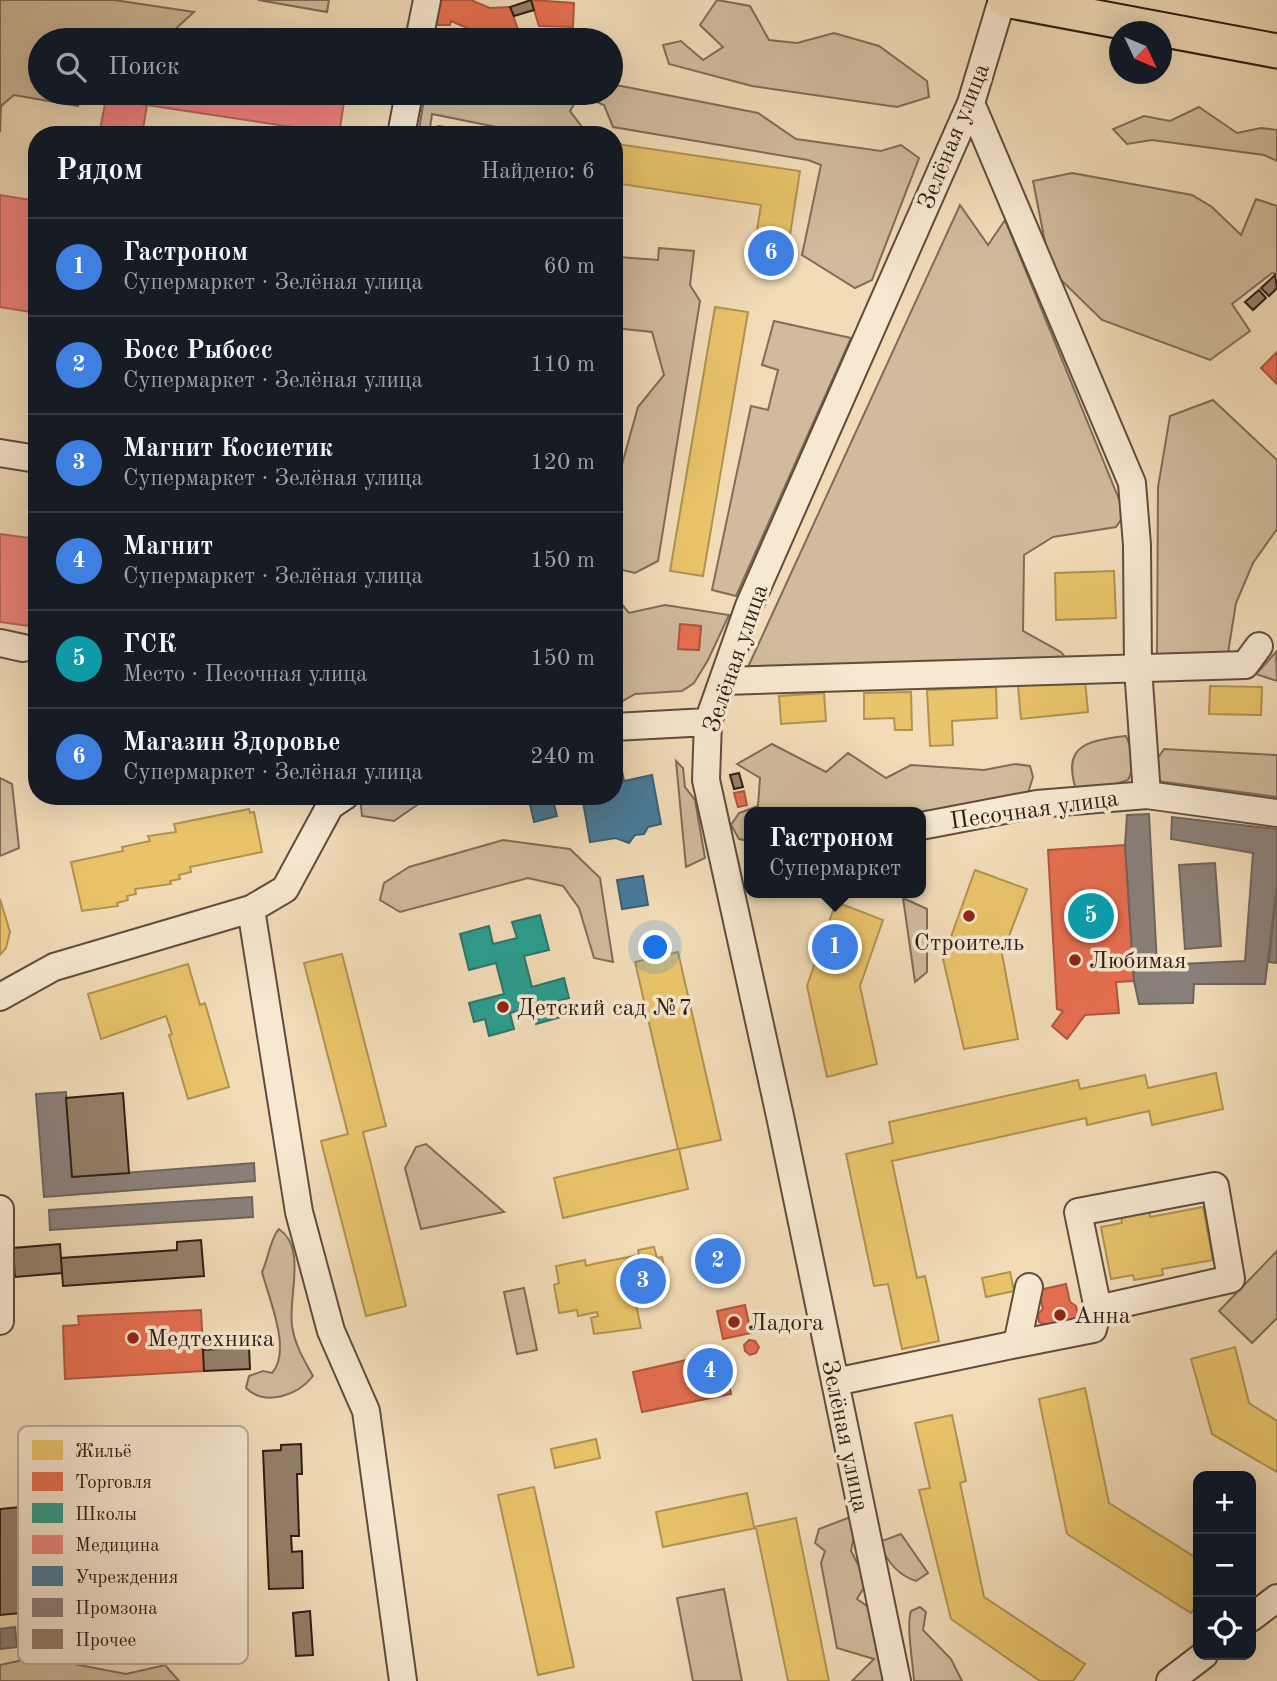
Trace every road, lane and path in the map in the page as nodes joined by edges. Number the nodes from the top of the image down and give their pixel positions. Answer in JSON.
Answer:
{"nodes":[{"id":1,"x":427,"y":0,"type":"edge"},
{"id":2,"x":1004,"y":0,"type":"edge"},
{"id":3,"x":421,"y":28,"type":"edge"},
{"id":4,"x":1277,"y":51,"type":"edge"},
{"id":5,"x":971,"y":103,"type":"junction"},
{"id":6,"x":407,"y":105,"type":"edge"},
{"id":7,"x":403,"y":126,"type":"edge"},
{"id":8,"x":0,"y":453,"type":"edge"},
{"id":9,"x":28,"y":458,"type":"edge"},
{"id":10,"x":1259,"y":646,"type":"dead end"},
{"id":11,"x":1138,"y":668,"type":"junction"},
{"id":12,"x":724,"y":681,"type":"junction"},
{"id":13,"x":708,"y":722,"type":"junction"},
{"id":14,"x":623,"y":727,"type":"edge"},
{"id":15,"x":1147,"y":795,"type":"junction"},
{"id":16,"x":332,"y":805,"type":"edge"},
{"id":17,"x":1277,"y":813,"type":"edge"},
{"id":18,"x":926,"y":825,"type":"edge"},
{"id":19,"x":737,"y":860,"type":"edge"},
{"id":20,"x":744,"y":897,"type":"edge"},
{"id":21,"x":744,"y":898,"type":"edge"},
{"id":22,"x":251,"y":909,"type":"junction"},
{"id":23,"x":0,"y":997,"type":"edge"},
{"id":24,"x":0,"y":1209,"type":"edge"},
{"id":25,"x":1029,"y":1287,"type":"dead end"},
{"id":26,"x":1098,"y":1309,"type":"junction"},
{"id":27,"x":0,"y":1321,"type":"edge"},
{"id":28,"x":1017,"y":1344,"type":"junction"},
{"id":29,"x":835,"y":1382,"type":"junction"},
{"id":30,"x":1277,"y":1598,"type":"edge"},
{"id":31,"x":1256,"y":1614,"type":"edge"},
{"id":32,"x":1197,"y":1660,"type":"edge"},
{"id":33,"x":403,"y":1681,"type":"edge"},
{"id":34,"x":897,"y":1681,"type":"edge"},
{"id":35,"x":1170,"y":1681,"type":"edge"}],
"edges":[{"from":1,"to":3,"type":"street"},
{"from":2,"to":4,"type":"main road"},
{"from":2,"to":5,"type":"street","name":"Зелёная улица"},
{"from":5,"to":11,"type":"street"},
{"from":5,"to":12,"type":"street","name":"Зелёная улица"},
{"from":6,"to":7,"type":"street"},
{"from":8,"to":9,"type":"street"},
{"from":10,"to":11,"type":"street"},
{"from":11,"to":12,"type":"street"},
{"from":11,"to":15,"type":"street"},
{"from":12,"to":13,"type":"street","name":"Зелёная улица"},
{"from":13,"to":14,"type":"street"},
{"from":13,"to":19,"type":"street","name":"Зелёная улица"},
{"from":15,"to":17,"type":"street","name":"Песочная улица"},
{"from":15,"to":18,"type":"street","name":"Песочная улица"},
{"from":16,"to":22,"type":"street"},
{"from":19,"to":20,"type":"street","name":"Зелёная улица"},
{"from":21,"to":29,"type":"street","name":"Зелёная улица"},
{"from":22,"to":23,"type":"street"},
{"from":22,"to":33,"type":"street"},
{"from":24,"to":27,"type":"street"},
{"from":25,"to":28,"type":"street"},
{"from":26,"to":26,"type":"street"},
{"from":26,"to":28,"type":"street"},
{"from":28,"to":29,"type":"street"},
{"from":29,"to":34,"type":"street","name":"Зелёная улица"},
{"from":30,"to":31,"type":"street"},
{"from":32,"to":35,"type":"street"}]}
